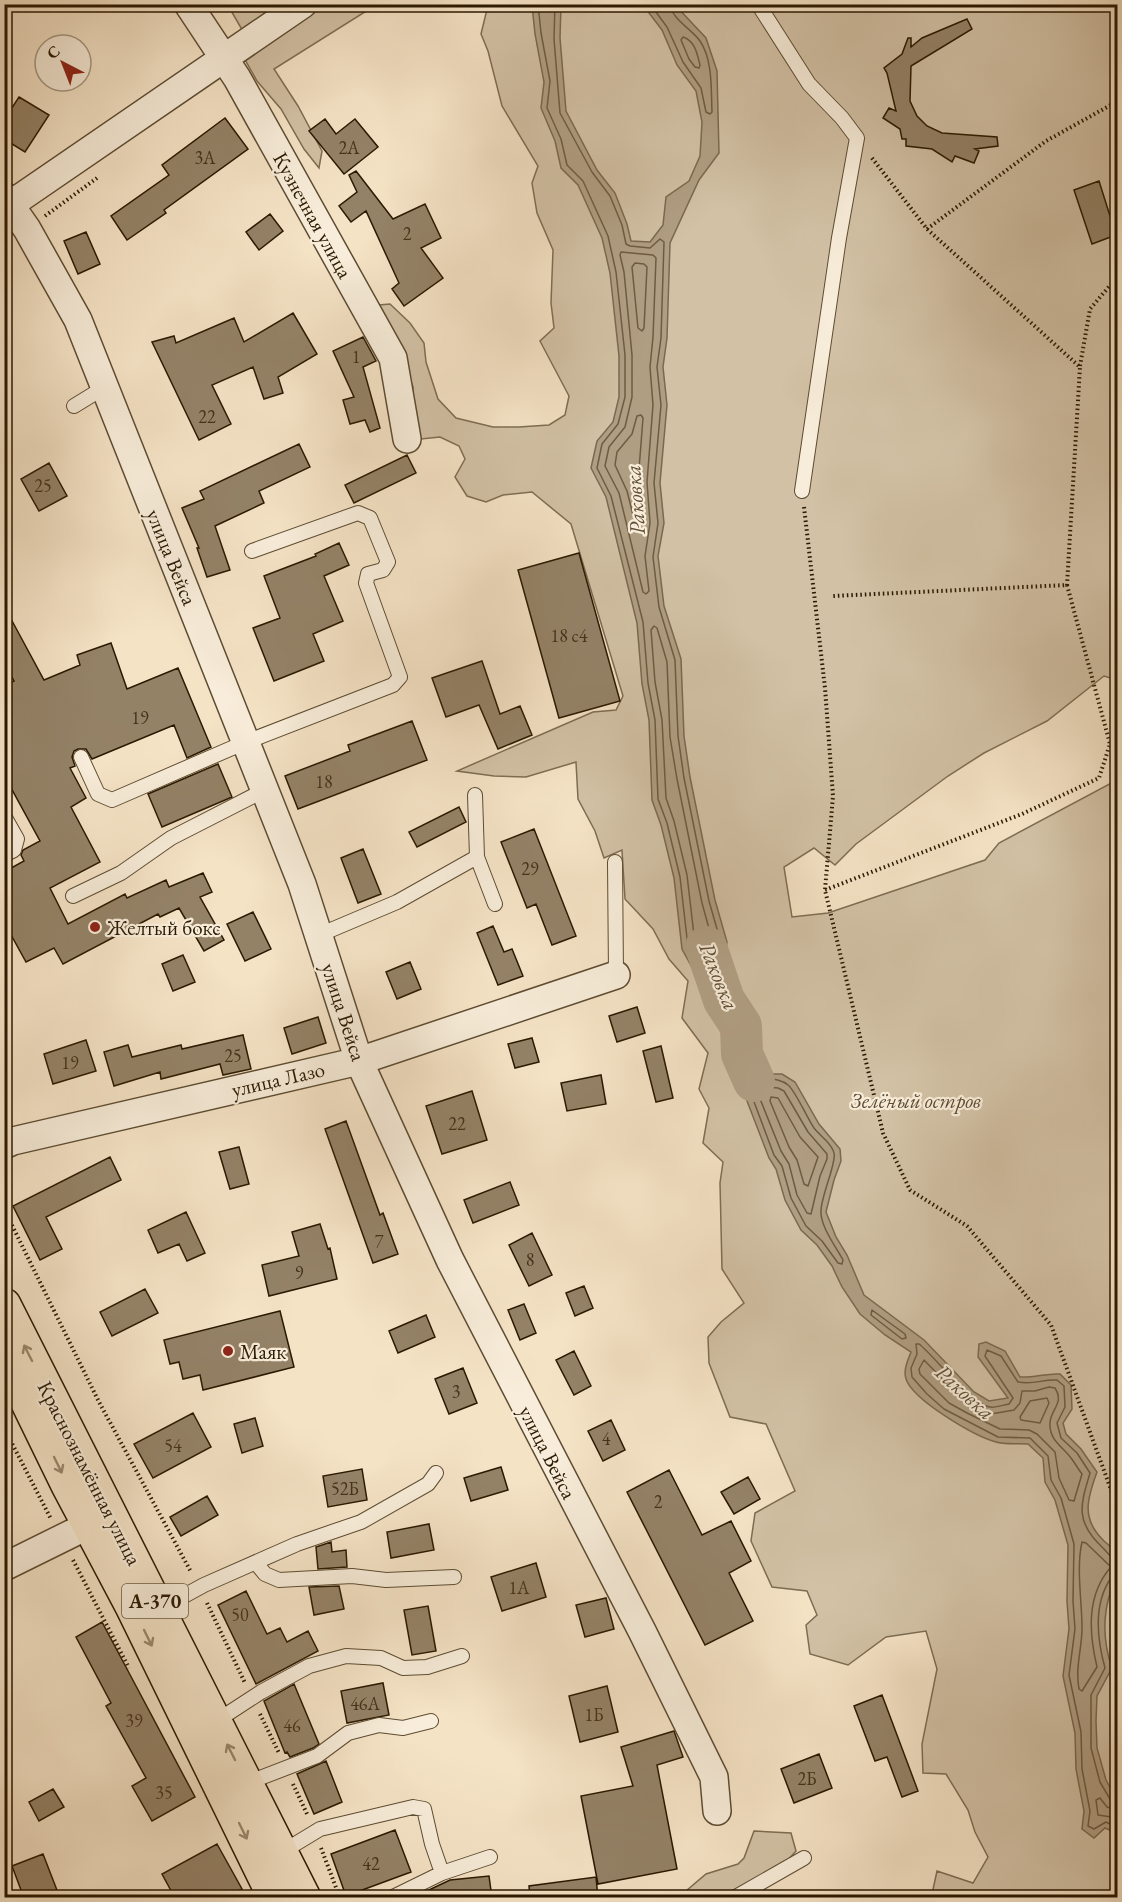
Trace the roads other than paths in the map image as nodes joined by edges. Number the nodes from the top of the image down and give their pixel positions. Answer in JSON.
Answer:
{"nodes":[{"id":1,"x":188,"y":4,"type":"edge"},
{"id":2,"x":303,"y":4,"type":"edge"},
{"id":3,"x":758,"y":4,"type":"edge"},
{"id":4,"x":224,"y":57,"type":"junction"},
{"id":5,"x":7,"y":203,"type":"edge"},
{"id":6,"x":105,"y":387,"type":"junction"},
{"id":7,"x":74,"y":406,"type":"dead end"},
{"id":8,"x":407,"y":439,"type":"dead end"},
{"id":9,"x":802,"y":491,"type":"road end"},
{"id":10,"x":252,"y":551,"type":"dead end"},
{"id":11,"x":246,"y":742,"type":"junction"},
{"id":12,"x":81,"y":758,"type":"dead end"},
{"id":13,"x":265,"y":790,"type":"junction"},
{"id":14,"x":475,"y":795,"type":"dead end"},
{"id":15,"x":4,"y":816,"type":"edge"},
{"id":16,"x":4,"y":855,"type":"edge"},
{"id":17,"x":477,"y":857,"type":"junction"},
{"id":18,"x":615,"y":862,"type":"dead end"},
{"id":19,"x":73,"y":896,"type":"dead end"},
{"id":20,"x":495,"y":904,"type":"dead end"},
{"id":21,"x":319,"y":935,"type":"junction"},
{"id":22,"x":616,"y":975,"type":"joint"},
{"id":23,"x":359,"y":1061,"type":"junction"},
{"id":24,"x":4,"y":1145,"type":"edge"},
{"id":25,"x":4,"y":1305,"type":"edge"},
{"id":26,"x":4,"y":1355,"type":"edge"},
{"id":27,"x":54,"y":1431,"type":"junction"},
{"id":28,"x":436,"y":1473,"type":"dead end"},
{"id":29,"x":76,"y":1532,"type":"junction"},
{"id":30,"x":256,"y":1563,"type":"junction"},
{"id":31,"x":4,"y":1567,"type":"edge"},
{"id":32,"x":454,"y":1577,"type":"dead end"},
{"id":33,"x":160,"y":1609,"type":"junction"},
{"id":34,"x":462,"y":1656,"type":"dead end"},
{"id":35,"x":431,"y":1721,"type":"dead end"},
{"id":36,"x":215,"y":1722,"type":"junction"},
{"id":37,"x":246,"y":1783,"type":"junction"},
{"id":38,"x":717,"y":1811,"type":"dead end"},
{"id":39,"x":282,"y":1852,"type":"junction"},
{"id":40,"x":490,"y":1857,"type":"dead end"},
{"id":41,"x":804,"y":1858,"type":"dead end"},
{"id":42,"x":442,"y":1873,"type":"junction"},
{"id":43,"x":275,"y":1898,"type":"edge"},
{"id":44,"x":304,"y":1898,"type":"edge"},
{"id":45,"x":391,"y":1898,"type":"edge"},
{"id":46,"x":734,"y":1898,"type":"edge"}],
"edges":[{"from":1,"to":4,"type":"street","name":"Кузнечная улица"},
{"from":2,"to":4,"type":"street"},
{"from":3,"to":9,"type":"lane"},
{"from":4,"to":5,"type":"street"},
{"from":4,"to":8,"type":"street","name":"Кузнечная улица"},
{"from":5,"to":6,"type":"street","name":"улица Вейса"},
{"from":6,"to":7,"type":"lane"},
{"from":6,"to":11,"type":"street","name":"улица Вейса"},
{"from":10,"to":11,"type":"lane"},
{"from":11,"to":12,"type":"lane"},
{"from":11,"to":13,"type":"street","name":"улица Вейса"},
{"from":13,"to":19,"type":"lane"},
{"from":13,"to":21,"type":"street","name":"улица Вейса"},
{"from":14,"to":17,"type":"lane"},
{"from":15,"to":16,"type":"lane"},
{"from":17,"to":20,"type":"lane"},
{"from":17,"to":21,"type":"lane"},
{"from":18,"to":22,"type":"lane"},
{"from":21,"to":23,"type":"street","name":"улица Вейса"},
{"from":22,"to":23,"type":"street","name":"улица Лазо"},
{"from":23,"to":24,"type":"street","name":"улица Лазо"},
{"from":23,"to":38,"type":"street","name":"улица Вейса"},
{"from":27,"to":25,"type":"highway","name":"Краснознамённая улица","number":"А-370","one_way":true},
{"from":26,"to":27,"type":"highway","name":"Краснознамённая улица","number":"А-370"},
{"from":27,"to":29,"type":"highway","name":"Краснознамённая улица","number":"А-370","one_way":true},
{"from":27,"to":33,"type":"highway","name":"Краснознамённая улица","number":"А-370"},
{"from":28,"to":30,"type":"lane"},
{"from":29,"to":31,"type":"street"},
{"from":29,"to":43,"type":"highway","name":"Краснознамённая улица","number":"А-370","one_way":true},
{"from":30,"to":32,"type":"lane"},
{"from":30,"to":33,"type":"lane"},
{"from":33,"to":36,"type":"highway","name":"Краснознамённая улица","number":"А-370"},
{"from":34,"to":36,"type":"lane"},
{"from":35,"to":37,"type":"lane"},
{"from":37,"to":36,"type":"highway","name":"Краснознамённая улица","number":"А-370","one_way":true},
{"from":37,"to":39,"type":"highway","name":"Краснознамённая улица","number":"А-370"},
{"from":39,"to":42,"type":"lane"},
{"from":39,"to":44,"type":"highway","name":"Краснознамённая улица","number":"А-370"},
{"from":40,"to":42,"type":"lane"},
{"from":41,"to":46,"type":"lane"},
{"from":42,"to":45,"type":"lane"}]}
